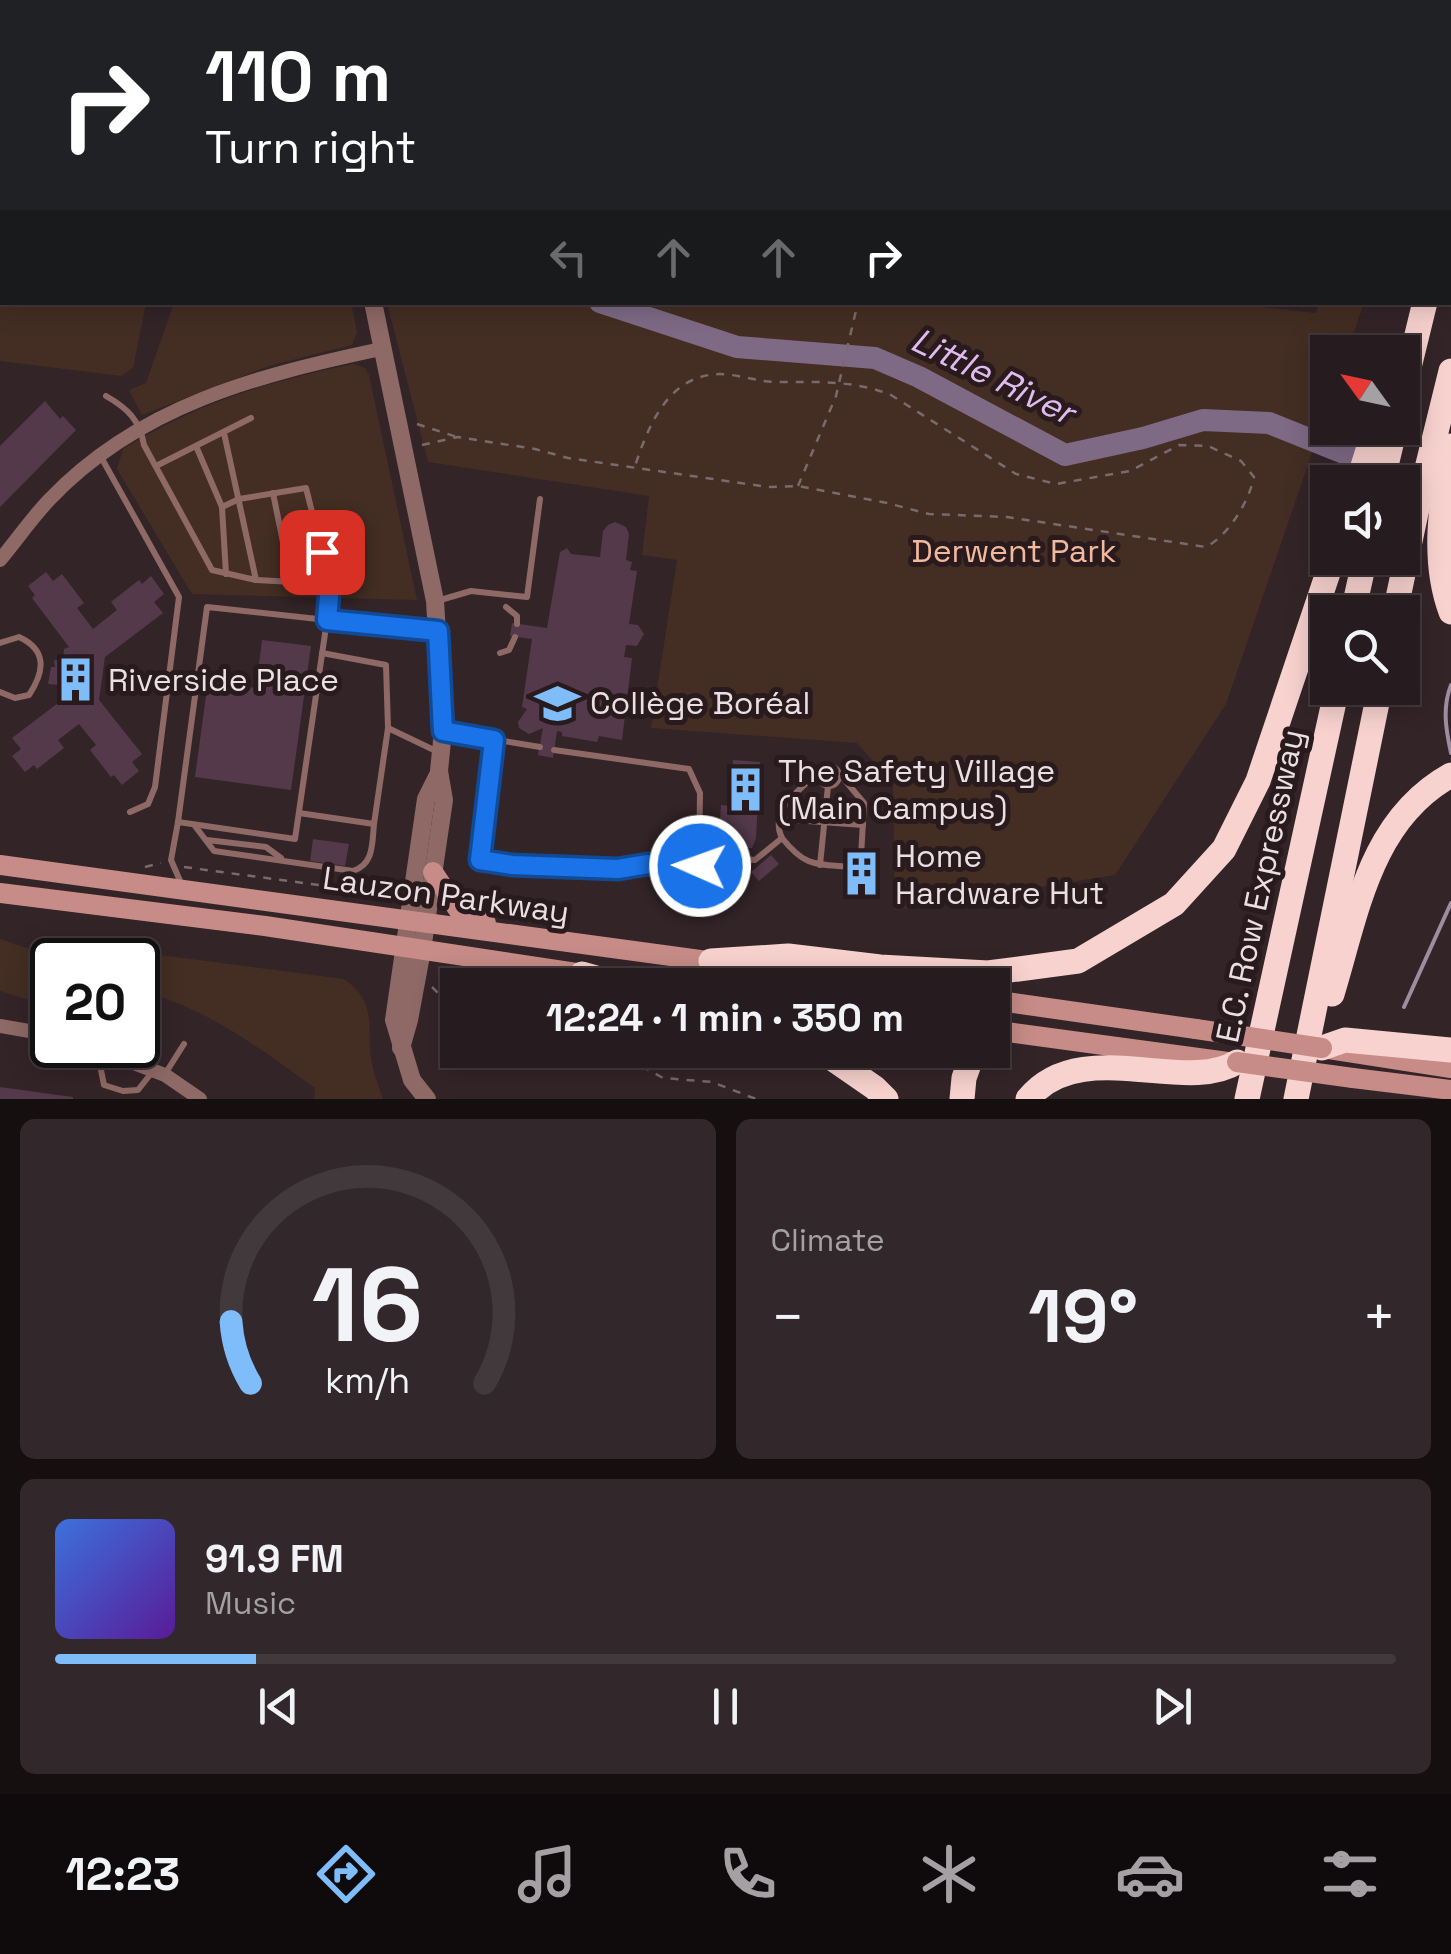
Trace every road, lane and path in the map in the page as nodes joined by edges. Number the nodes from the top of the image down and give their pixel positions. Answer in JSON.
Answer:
{"nodes":[{"id":1,"x":374,"y":305,"type":"edge"},
{"id":2,"x":857,"y":305,"type":"edge"},
{"id":3,"x":1417,"y":305,"type":"edge"},
{"id":4,"x":1420,"y":305,"type":"edge"},
{"id":5,"x":1403,"y":335,"type":"edge"},
{"id":6,"x":1414,"y":335,"type":"edge"},
{"id":7,"x":382,"y":348,"type":"junction"},
{"id":8,"x":1451,"y":371,"type":"edge"},
{"id":9,"x":838,"y":383,"type":"junction"},
{"id":10,"x":106,"y":396,"type":"dead end"},
{"id":11,"x":252,"y":418,"type":"dead end"},
{"id":12,"x":417,"y":424,"type":"dead end"},
{"id":13,"x":142,"y":430,"type":"junction"},
{"id":14,"x":224,"y":432,"type":"junction"},
{"id":15,"x":458,"y":437,"type":"junction"},
{"id":16,"x":422,"y":445,"type":"dead end"},
{"id":17,"x":196,"y":446,"type":"junction"},
{"id":18,"x":1451,"y":446,"type":"edge"},
{"id":19,"x":100,"y":456,"type":"junction"},
{"id":20,"x":156,"y":466,"type":"junction"},
{"id":21,"x":634,"y":466,"type":"junction"},
{"id":22,"x":798,"y":486,"type":"junction"},
{"id":23,"x":274,"y":493,"type":"junction"},
{"id":24,"x":540,"y":499,"type":"dead end"},
{"id":25,"x":239,"y":500,"type":"junction"},
{"id":26,"x":222,"y":507,"type":"junction"},
{"id":27,"x":0,"y":560,"type":"edge"},
{"id":28,"x":226,"y":574,"type":"junction"},
{"id":29,"x":1328,"y":575,"type":"edge"},
{"id":30,"x":256,"y":580,"type":"junction"},
{"id":31,"x":291,"y":582,"type":"junction"},
{"id":32,"x":330,"y":584,"type":"junction"},
{"id":33,"x":1399,"y":595,"type":"edge"},
{"id":34,"x":436,"y":601,"type":"junction"},
{"id":35,"x":506,"y":607,"type":"dead end"},
{"id":36,"x":1451,"y":612,"type":"edge"},
{"id":37,"x":327,"y":620,"type":"junction"},
{"id":38,"x":517,"y":624,"type":"dead end"},
{"id":39,"x":438,"y":631,"type":"junction"},
{"id":40,"x":515,"y":637,"type":"dead end"},
{"id":41,"x":0,"y":642,"type":"edge"},
{"id":42,"x":500,"y":652,"type":"dead end"},
{"id":43,"x":322,"y":653,"type":"junction"},
{"id":44,"x":0,"y":692,"type":"edge"},
{"id":45,"x":1333,"y":705,"type":"edge"},
{"id":46,"x":1377,"y":705,"type":"edge"},
{"id":47,"x":388,"y":728,"type":"junction"},
{"id":48,"x":443,"y":731,"type":"junction"},
{"id":49,"x":494,"y":740,"type":"junction"},
{"id":50,"x":540,"y":747,"type":"dead end"},
{"id":51,"x":554,"y":750,"type":"dead end"},
{"id":52,"x":440,"y":762,"type":"junction"},
{"id":53,"x":837,"y":770,"type":"junction"},
{"id":54,"x":820,"y":771,"type":"junction"},
{"id":55,"x":1451,"y":775,"type":"edge"},
{"id":56,"x":828,"y":786,"type":"junction"},
{"id":57,"x":130,"y":812,"type":"dead end"},
{"id":58,"x":299,"y":813,"type":"junction"},
{"id":59,"x":780,"y":819,"type":"junction"},
{"id":60,"x":178,"y":822,"type":"junction"},
{"id":61,"x":824,"y":822,"type":"junction"},
{"id":62,"x":374,"y":824,"type":"junction"},
{"id":63,"x":194,"y":825,"type":"junction"},
{"id":64,"x":863,"y":825,"type":"junction"},
{"id":65,"x":782,"y":838,"type":"junction"},
{"id":66,"x":700,"y":855,"type":"junction"},
{"id":67,"x":820,"y":864,"type":"junction"},
{"id":68,"x":0,"y":865,"type":"edge"},
{"id":69,"x":186,"y":868,"type":"dead end"},
{"id":70,"x":434,"y":872,"type":"junction"},
{"id":71,"x":184,"y":890,"type":"junction"},
{"id":72,"x":0,"y":893,"type":"edge"},
{"id":73,"x":355,"y":897,"type":"dead end"},
{"id":74,"x":418,"y":921,"type":"junction"},
{"id":75,"x":511,"y":934,"type":"junction"},
{"id":76,"x":414,"y":948,"type":"junction"},
{"id":77,"x":711,"y":962,"type":"junction"},
{"id":78,"x":543,"y":968,"type":"edge"},
{"id":79,"x":756,"y":968,"type":"edge"},
{"id":80,"x":1275,"y":976,"type":"junction"},
{"id":81,"x":431,"y":985,"type":"dead end"},
{"id":82,"x":440,"y":996,"type":"edge"},
{"id":83,"x":1010,"y":1006,"type":"edge"},
{"id":84,"x":0,"y":1026,"type":"edge"},
{"id":85,"x":30,"y":1031,"type":"edge"},
{"id":86,"x":1010,"y":1033,"type":"edge"},
{"id":87,"x":184,"y":1044,"type":"dead end"},
{"id":88,"x":1358,"y":1047,"type":"junction"},
{"id":89,"x":1322,"y":1048,"type":"joint"},
{"id":90,"x":1451,"y":1050,"type":"edge"},
{"id":91,"x":1237,"y":1062,"type":"joint"},
{"id":92,"x":1189,"y":1064,"type":"junction"},
{"id":93,"x":101,"y":1068,"type":"edge"},
{"id":94,"x":147,"y":1068,"type":"edge"},
{"id":95,"x":645,"y":1068,"type":"edge"},
{"id":96,"x":846,"y":1068,"type":"edge"},
{"id":97,"x":968,"y":1068,"type":"edge"},
{"id":98,"x":1451,"y":1068,"type":"edge"},
{"id":99,"x":159,"y":1073,"type":"junction"},
{"id":100,"x":1451,"y":1090,"type":"edge"},
{"id":101,"x":200,"y":1099,"type":"edge"},
{"id":102,"x":427,"y":1099,"type":"edge"},
{"id":103,"x":756,"y":1099,"type":"edge"},
{"id":104,"x":886,"y":1099,"type":"edge"},
{"id":105,"x":962,"y":1099,"type":"edge"},
{"id":106,"x":1028,"y":1099,"type":"edge"},
{"id":107,"x":1234,"y":1099,"type":"edge"},
{"id":108,"x":1247,"y":1099,"type":"edge"},
{"id":109,"x":1297,"y":1099,"type":"edge"}],
"edges":[{"from":1,"to":7,"type":"street"},
{"from":2,"to":9,"type":"path"},
{"from":3,"to":5,"type":"highway"},
{"from":4,"to":6,"type":"highway"},
{"from":7,"to":13,"type":"street"},
{"from":7,"to":34,"type":"street"},
{"from":8,"to":33,"type":"highway"},
{"from":9,"to":21,"type":"path"},
{"from":9,"to":22,"type":"path"},
{"from":9,"to":22,"type":"path"},
{"from":10,"to":13,"type":"lane"},
{"from":11,"to":14,"type":"lane"},
{"from":12,"to":15,"type":"path"},
{"from":13,"to":19,"type":"street"},
{"from":13,"to":20,"type":"lane"},
{"from":14,"to":17,"type":"lane"},
{"from":14,"to":25,"type":"lane"},
{"from":15,"to":16,"type":"path"},
{"from":15,"to":21,"type":"path"},
{"from":17,"to":20,"type":"lane"},
{"from":17,"to":26,"type":"lane"},
{"from":18,"to":36,"type":"highway"},
{"from":19,"to":27,"type":"street"},
{"from":19,"to":57,"type":"lane"},
{"from":20,"to":28,"type":"lane"},
{"from":21,"to":22,"type":"path"},
{"from":23,"to":25,"type":"lane"},
{"from":23,"to":31,"type":"lane"},
{"from":23,"to":32,"type":"lane"},
{"from":24,"to":34,"type":"lane"},
{"from":25,"to":26,"type":"lane"},
{"from":25,"to":30,"type":"lane"},
{"from":26,"to":28,"type":"lane"},
{"from":28,"to":30,"type":"lane"},
{"from":29,"to":77,"type":"highway"},
{"from":30,"to":31,"type":"lane"},
{"from":31,"to":32,"type":"lane"},
{"from":32,"to":37,"type":"lane"},
{"from":34,"to":39,"type":"street"},
{"from":35,"to":38,"type":"lane"},
{"from":37,"to":39,"type":"lane"},
{"from":37,"to":43,"type":"lane"},
{"from":37,"to":60,"type":"lane"},
{"from":39,"to":48,"type":"street"},
{"from":40,"to":42,"type":"lane"},
{"from":41,"to":44,"type":"lane"},
{"from":43,"to":47,"type":"lane"},
{"from":43,"to":58,"type":"lane"},
{"from":45,"to":80,"type":"highway","name":"E.C. Row Expressway"},
{"from":46,"to":109,"type":"highway"},
{"from":47,"to":52,"type":"lane"},
{"from":47,"to":62,"type":"lane"},
{"from":48,"to":49,"type":"lane"},
{"from":48,"to":52,"type":"street"},
{"from":49,"to":50,"type":"lane"},
{"from":49,"to":66,"type":"lane"},
{"from":51,"to":66,"type":"lane"},
{"from":52,"to":70,"type":"street"},
{"from":52,"to":74,"type":"street"},
{"from":53,"to":54,"type":"lane"},
{"from":53,"to":56,"type":"lane"},
{"from":53,"to":64,"type":"lane"},
{"from":54,"to":56,"type":"lane"},
{"from":54,"to":59,"type":"lane"},
{"from":55,"to":109,"type":"highway"},
{"from":56,"to":61,"type":"lane"},
{"from":58,"to":62,"type":"lane"},
{"from":58,"to":63,"type":"lane"},
{"from":59,"to":61,"type":"lane"},
{"from":59,"to":65,"type":"lane"},
{"from":60,"to":63,"type":"lane"},
{"from":60,"to":71,"type":"lane"},
{"from":61,"to":64,"type":"lane"},
{"from":61,"to":67,"type":"lane"},
{"from":62,"to":63,"type":"lane"},
{"from":64,"to":67,"type":"lane"},
{"from":65,"to":66,"type":"lane"},
{"from":65,"to":67,"type":"lane"},
{"from":68,"to":71,"type":"main road","name":"Lauzon Parkway"},
{"from":69,"to":73,"type":"path"},
{"from":70,"to":74,"type":"street"},
{"from":70,"to":75,"type":"main road"},
{"from":71,"to":74,"type":"main road","name":"Lauzon Parkway"},
{"from":72,"to":76,"type":"main road","name":"Lauzon Parkway"},
{"from":74,"to":75,"type":"main road","name":"Lauzon Parkway"},
{"from":74,"to":76,"type":"street"},
{"from":75,"to":77,"type":"main road","name":"Lauzon Parkway"},
{"from":76,"to":78,"type":"main road","name":"Lauzon Parkway"},
{"from":76,"to":102,"type":"street"},
{"from":77,"to":79,"type":"main road","name":"Lauzon Parkway"},
{"from":80,"to":107,"type":"highway"},
{"from":80,"to":108,"type":"highway","name":"E.C. Row Expressway"},
{"from":81,"to":82,"type":"path"},
{"from":83,"to":89,"type":"main road","bridge":true},
{"from":84,"to":85,"type":"street"},
{"from":86,"to":92,"type":"main road"},
{"from":87,"to":99,"type":"lane"},
{"from":88,"to":89,"type":"highway"},
{"from":88,"to":90,"type":"highway"},
{"from":88,"to":98,"type":"main road"},
{"from":91,"to":92,"type":"highway"},
{"from":91,"to":100,"type":"main road","bridge":true},
{"from":92,"to":106,"type":"highway"},
{"from":93,"to":99,"type":"lane"},
{"from":94,"to":99,"type":"street"},
{"from":95,"to":103,"type":"path"},
{"from":96,"to":104,"type":"highway"},
{"from":97,"to":105,"type":"highway"},
{"from":99,"to":101,"type":"street"}]}
